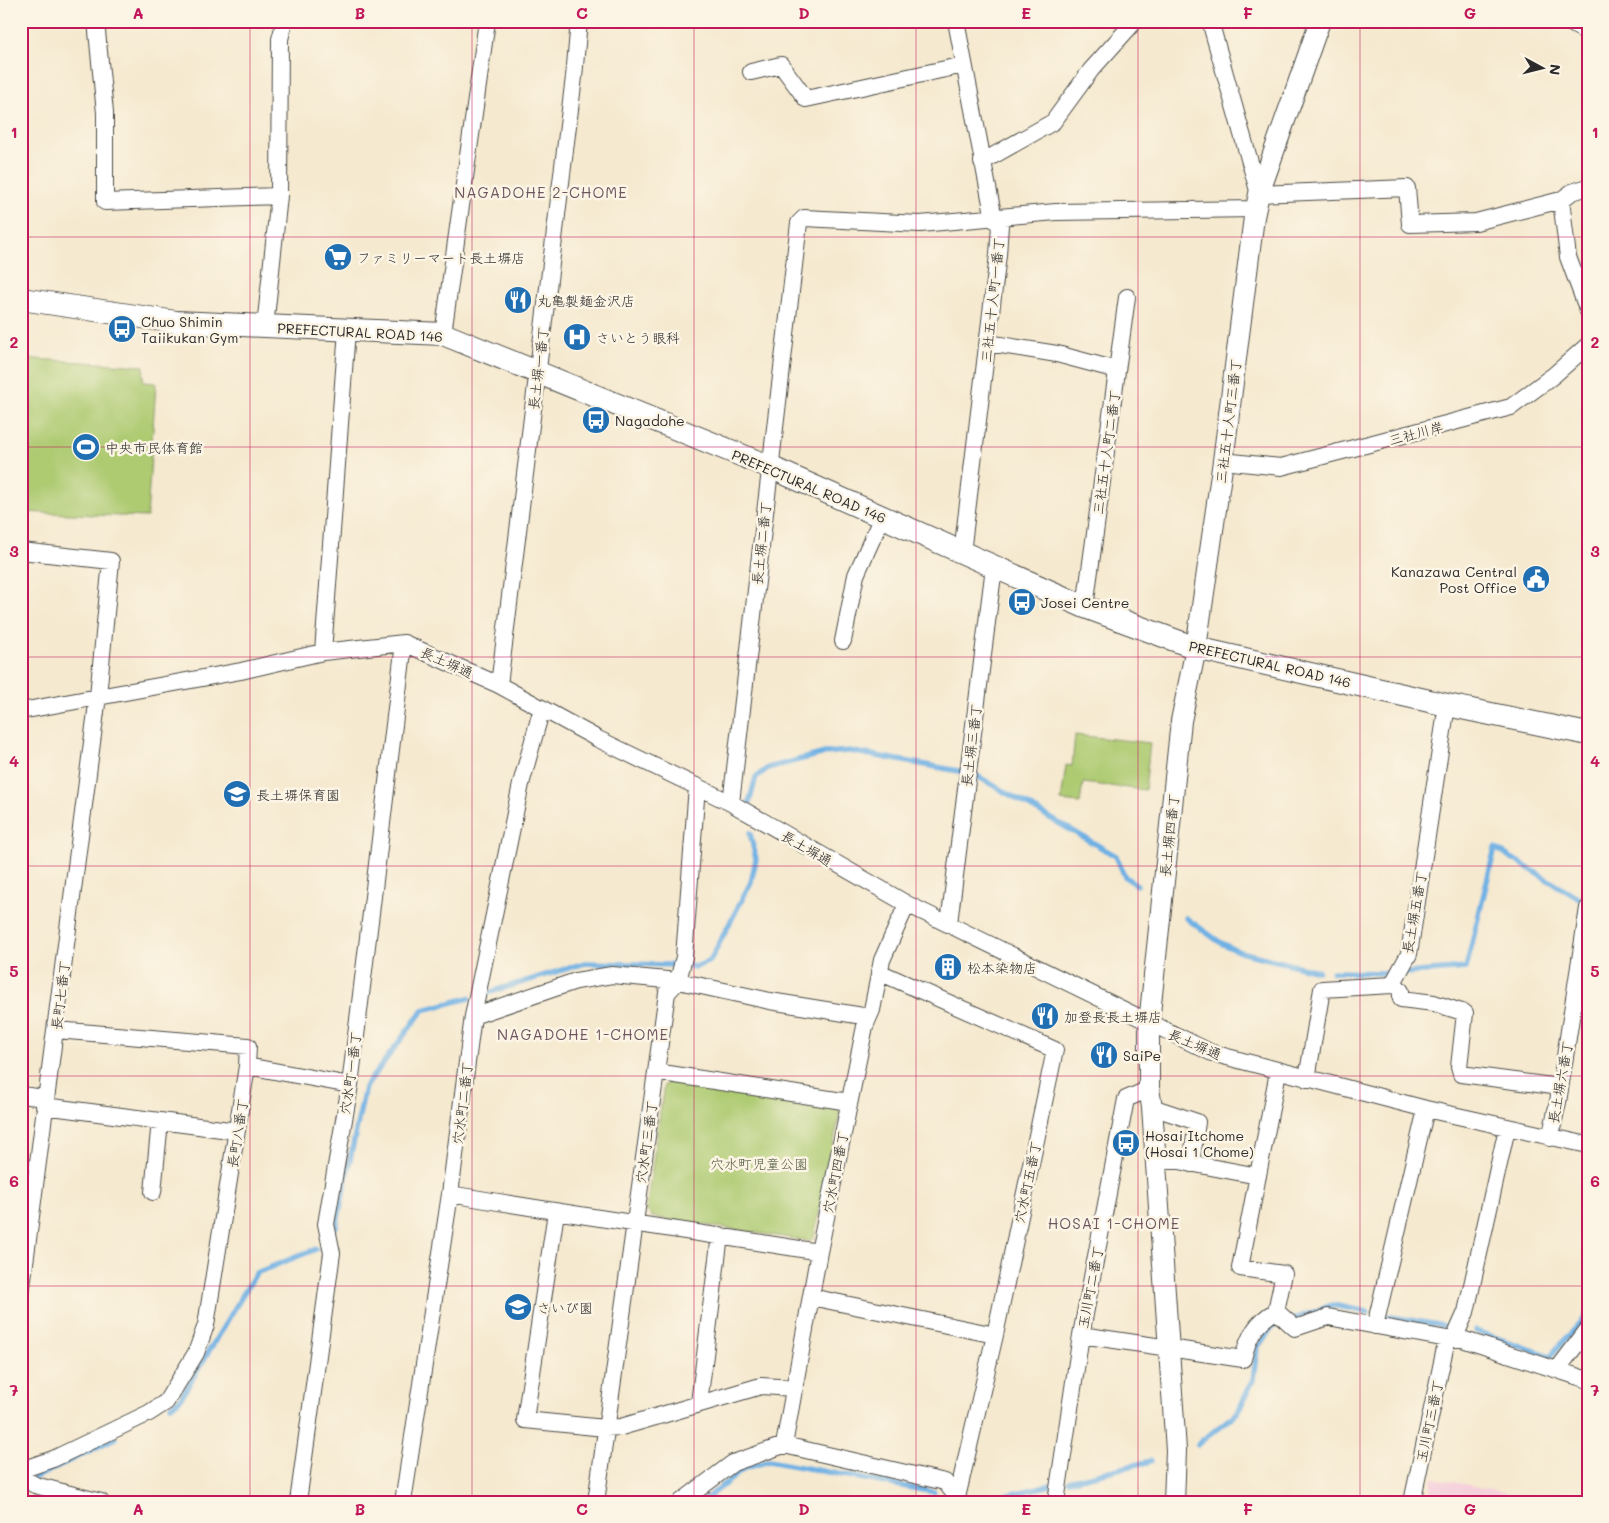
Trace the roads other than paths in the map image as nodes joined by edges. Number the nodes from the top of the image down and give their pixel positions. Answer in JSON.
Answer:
{"nodes":[{"id":1,"x":96,"y":21,"type":"edge"},
{"id":2,"x":282,"y":21,"type":"edge"},
{"id":3,"x":486,"y":21,"type":"edge"},
{"id":4,"x":579,"y":21,"type":"edge"},
{"id":5,"x":956,"y":21,"type":"edge"},
{"id":6,"x":1135,"y":21,"type":"edge"},
{"id":7,"x":1210,"y":21,"type":"edge"},
{"id":8,"x":1320,"y":21,"type":"edge"},
{"id":9,"x":1567,"y":21,"type":"edge"},
{"id":10,"x":1588,"y":32,"type":"edge"},
{"id":11,"x":964,"y":65,"type":"junction"},
{"id":12,"x":752,"y":72,"type":"dead end"},
{"id":13,"x":982,"y":162,"type":"junction"},
{"id":14,"x":1588,"y":186,"type":"edge"},
{"id":15,"x":279,"y":196,"type":"junction"},
{"id":16,"x":1560,"y":200,"type":"junction"},
{"id":17,"x":1257,"y":202,"type":"junction"},
{"id":18,"x":994,"y":219,"type":"junction"},
{"id":19,"x":1127,"y":297,"type":"dead end"},
{"id":20,"x":21,"y":299,"type":"edge"},
{"id":21,"x":1588,"y":311,"type":"edge"},
{"id":22,"x":265,"y":327,"type":"junction"},
{"id":23,"x":347,"y":330,"type":"junction"},
{"id":24,"x":443,"y":334,"type":"junction"},
{"id":25,"x":988,"y":343,"type":"junction"},
{"id":26,"x":1588,"y":345,"type":"edge"},
{"id":27,"x":1117,"y":370,"type":"junction"},
{"id":28,"x":538,"y":373,"type":"junction"},
{"id":29,"x":1224,"y":461,"type":"junction"},
{"id":30,"x":770,"y":467,"type":"junction"},
{"id":31,"x":882,"y":517,"type":"junction"},
{"id":32,"x":21,"y":551,"type":"edge"},
{"id":33,"x":962,"y":553,"type":"junction"},
{"id":34,"x":994,"y":567,"type":"junction"},
{"id":35,"x":1085,"y":607,"type":"junction"},
{"id":36,"x":843,"y":641,"type":"dead end"},
{"id":37,"x":404,"y":643,"type":"junction"},
{"id":38,"x":1196,"y":648,"type":"junction"},
{"id":39,"x":324,"y":652,"type":"junction"},
{"id":40,"x":499,"y":685,"type":"junction"},
{"id":41,"x":98,"y":696,"type":"junction"},
{"id":42,"x":1447,"y":705,"type":"junction"},
{"id":43,"x":542,"y":708,"type":"junction"},
{"id":44,"x":21,"y":710,"type":"edge"},
{"id":45,"x":1588,"y":734,"type":"edge"},
{"id":46,"x":697,"y":786,"type":"junction"},
{"id":47,"x":731,"y":803,"type":"junction"},
{"id":48,"x":907,"y":904,"type":"junction"},
{"id":49,"x":1588,"y":908,"type":"edge"},
{"id":50,"x":949,"y":923,"type":"junction"},
{"id":51,"x":879,"y":972,"type":"junction"},
{"id":52,"x":678,"y":981,"type":"junction"},
{"id":53,"x":1393,"y":982,"type":"junction"},
{"id":54,"x":473,"y":1016,"type":"junction"},
{"id":55,"x":869,"y":1017,"type":"junction"},
{"id":56,"x":1148,"y":1023,"type":"junction"},
{"id":57,"x":56,"y":1030,"type":"junction"},
{"id":58,"x":247,"y":1066,"type":"junction"},
{"id":59,"x":656,"y":1072,"type":"junction"},
{"id":60,"x":1278,"y":1072,"type":"junction"},
{"id":61,"x":1307,"y":1079,"type":"junction"},
{"id":62,"x":350,"y":1085,"type":"junction"},
{"id":63,"x":1560,"y":1087,"type":"junction"},
{"id":64,"x":21,"y":1095,"type":"edge"},
{"id":65,"x":1151,"y":1098,"type":"junction"},
{"id":66,"x":45,"y":1102,"type":"junction"},
{"id":67,"x":849,"y":1102,"type":"junction"},
{"id":68,"x":1426,"y":1109,"type":"junction"},
{"id":69,"x":160,"y":1121,"type":"junction"},
{"id":70,"x":1507,"y":1128,"type":"junction"},
{"id":71,"x":237,"y":1131,"type":"junction"},
{"id":72,"x":1550,"y":1138,"type":"junction"},
{"id":73,"x":1588,"y":1145,"type":"edge"},
{"id":74,"x":1156,"y":1161,"type":"junction"},
{"id":75,"x":1191,"y":1164,"type":"junction"},
{"id":76,"x":1258,"y":1176,"type":"junction"},
{"id":77,"x":153,"y":1192,"type":"dead end"},
{"id":78,"x":450,"y":1194,"type":"junction"},
{"id":79,"x":556,"y":1212,"type":"junction"},
{"id":80,"x":634,"y":1222,"type":"junction"},
{"id":81,"x":720,"y":1235,"type":"junction"},
{"id":82,"x":820,"y":1252,"type":"junction"},
{"id":83,"x":21,"y":1294,"type":"edge"},
{"id":84,"x":811,"y":1297,"type":"junction"},
{"id":85,"x":1283,"y":1317,"type":"junction"},
{"id":86,"x":1375,"y":1326,"type":"junction"},
{"id":87,"x":1588,"y":1329,"type":"edge"},
{"id":88,"x":995,"y":1335,"type":"junction"},
{"id":89,"x":1081,"y":1336,"type":"junction"},
{"id":90,"x":1450,"y":1339,"type":"junction"},
{"id":91,"x":1168,"y":1347,"type":"junction"},
{"id":92,"x":1557,"y":1370,"type":"junction"},
{"id":93,"x":1588,"y":1380,"type":"edge"},
{"id":94,"x":795,"y":1388,"type":"junction"},
{"id":95,"x":699,"y":1403,"type":"junction"},
{"id":96,"x":605,"y":1428,"type":"junction"},
{"id":97,"x":784,"y":1445,"type":"junction"},
{"id":98,"x":21,"y":1470,"type":"edge"},
{"id":99,"x":28,"y":1481,"type":"edge"},
{"id":100,"x":956,"y":1499,"type":"edge"},
{"id":101,"x":101,"y":1502,"type":"edge"},
{"id":102,"x":298,"y":1502,"type":"edge"},
{"id":103,"x":403,"y":1502,"type":"edge"},
{"id":104,"x":596,"y":1502,"type":"edge"},
{"id":105,"x":681,"y":1502,"type":"edge"},
{"id":106,"x":1056,"y":1502,"type":"edge"},
{"id":107,"x":1174,"y":1502,"type":"edge"},
{"id":108,"x":1412,"y":1502,"type":"edge"}],
"edges":[{"from":1,"to":15,"type":"street"},
{"from":2,"to":15,"type":"street"},
{"from":3,"to":24,"type":"street"},
{"from":4,"to":28,"type":"street","name":"長土塀一番丁"},
{"from":5,"to":11,"type":"street","name":"三社五十人町一番丁"},
{"from":6,"to":13,"type":"street"},
{"from":7,"to":17,"type":"street"},
{"from":8,"to":17,"type":"street","name":"三社五十人町三番丁"},
{"from":9,"to":10,"type":"street"},
{"from":11,"to":12,"type":"street"},
{"from":11,"to":13,"type":"street","name":"三社五十人町一番丁"},
{"from":13,"to":18,"type":"street","name":"三社五十人町一番丁"},
{"from":14,"to":16,"type":"street"},
{"from":15,"to":22,"type":"street"},
{"from":16,"to":17,"type":"street"},
{"from":16,"to":21,"type":"street"},
{"from":17,"to":18,"type":"street"},
{"from":17,"to":29,"type":"street","name":"三社五十人町三番丁"},
{"from":18,"to":25,"type":"street","name":"三社五十人町一番丁"},
{"from":18,"to":30,"type":"street","name":"長土塀二番丁"},
{"from":19,"to":27,"type":"street","name":"三社五十人町二番丁"},
{"from":20,"to":22,"type":"main road","name":"PREFECTURAL ROAD 146"},
{"from":22,"to":23,"type":"main road","name":"PREFECTURAL ROAD 146"},
{"from":23,"to":24,"type":"main road","name":"PREFECTURAL ROAD 146"},
{"from":23,"to":39,"type":"street"},
{"from":24,"to":28,"type":"main road","name":"PREFECTURAL ROAD 146"},
{"from":25,"to":27,"type":"street"},
{"from":25,"to":33,"type":"street","name":"三社五十人町一番丁"},
{"from":26,"to":29,"type":"street","name":"三社川岸"},
{"from":27,"to":35,"type":"street","name":"三社五十人町二番丁"},
{"from":28,"to":30,"type":"main road","name":"PREFECTURAL ROAD 146"},
{"from":28,"to":40,"type":"street","name":"長土塀一番丁"},
{"from":29,"to":38,"type":"street","name":"三社五十人町三番丁"},
{"from":30,"to":31,"type":"main road","name":"PREFECTURAL ROAD 146"},
{"from":30,"to":47,"type":"street","name":"長土塀二番丁"},
{"from":31,"to":33,"type":"main road","name":"PREFECTURAL ROAD 146"},
{"from":31,"to":36,"type":"street"},
{"from":32,"to":41,"type":"street","name":"長町七番丁"},
{"from":33,"to":34,"type":"main road","name":"PREFECTURAL ROAD 146"},
{"from":34,"to":35,"type":"main road","name":"PREFECTURAL ROAD 146"},
{"from":34,"to":50,"type":"street","name":"長土塀三番丁"},
{"from":35,"to":38,"type":"main road","name":"PREFECTURAL ROAD 146"},
{"from":37,"to":39,"type":"street","name":"長土塀通"},
{"from":37,"to":40,"type":"street","name":"長土塀通"},
{"from":37,"to":62,"type":"street","name":"穴水町一番丁"},
{"from":38,"to":42,"type":"main road","name":"PREFECTURAL ROAD 146"},
{"from":38,"to":56,"type":"street","name":"長土塀四番丁"},
{"from":39,"to":41,"type":"street","name":"長土塀通"},
{"from":40,"to":43,"type":"street","name":"長土塀通"},
{"from":41,"to":44,"type":"street","name":"長土塀通"},
{"from":41,"to":57,"type":"street","name":"長町七番丁"},
{"from":42,"to":45,"type":"main road","name":"PREFECTURAL ROAD 146"},
{"from":42,"to":53,"type":"street","name":"長土塀五番丁"},
{"from":43,"to":46,"type":"street","name":"長土塀通"},
{"from":43,"to":54,"type":"street","name":"穴水町二番丁"},
{"from":46,"to":47,"type":"street","name":"長土塀通"},
{"from":46,"to":52,"type":"street","name":"穴水町三番丁"},
{"from":47,"to":48,"type":"street","name":"長土塀通"},
{"from":48,"to":50,"type":"street","name":"長土塀通"},
{"from":48,"to":51,"type":"street","name":"穴水町四番丁"},
{"from":49,"to":63,"type":"street","name":"長土塀六番丁"},
{"from":50,"to":56,"type":"street","name":"長土塀通"},
{"from":51,"to":55,"type":"street","name":"穴水町四番丁"},
{"from":51,"to":88,"type":"street","name":"穴水町五番丁"},
{"from":52,"to":54,"type":"street"},
{"from":52,"to":55,"type":"street"},
{"from":52,"to":59,"type":"street","name":"穴水町三番丁"},
{"from":53,"to":61,"type":"street"},
{"from":53,"to":63,"type":"street"},
{"from":54,"to":78,"type":"street","name":"穴水町二番丁"},
{"from":55,"to":67,"type":"street","name":"穴水町四番丁"},
{"from":56,"to":60,"type":"street","name":"長土塀通"},
{"from":56,"to":65,"type":"street","name":"長土塀四番丁"},
{"from":57,"to":58,"type":"street","name":"長町八番丁"},
{"from":57,"to":66,"type":"street","name":"長町七番丁"},
{"from":58,"to":62,"type":"street"},
{"from":58,"to":71,"type":"street","name":"長町八番丁"},
{"from":59,"to":67,"type":"street"},
{"from":59,"to":80,"type":"street","name":"穴水町三番丁"},
{"from":60,"to":61,"type":"street","name":"長土塀通"},
{"from":60,"to":76,"type":"street"},
{"from":61,"to":68,"type":"street","name":"長土塀通"},
{"from":62,"to":102,"type":"street","name":"穴水町一番丁"},
{"from":63,"to":72,"type":"street","name":"長土塀六番丁"},
{"from":64,"to":66,"type":"street"},
{"from":65,"to":74,"type":"street","name":"長土塀四番丁"},
{"from":65,"to":75,"type":"street"},
{"from":65,"to":89,"type":"street","name":"玉川町二番丁"},
{"from":66,"to":69,"type":"street"},
{"from":66,"to":83,"type":"street","name":"長町七番丁"},
{"from":67,"to":82,"type":"street","name":"穴水町四番丁"},
{"from":68,"to":70,"type":"street","name":"長土塀通"},
{"from":68,"to":86,"type":"street"},
{"from":69,"to":71,"type":"street"},
{"from":69,"to":77,"type":"street"},
{"from":70,"to":72,"type":"street","name":"長土塀通"},
{"from":70,"to":90,"type":"street","name":"玉川町三番丁"},
{"from":71,"to":98,"type":"street","name":"長町八番丁"},
{"from":72,"to":73,"type":"street","name":"長土塀通"},
{"from":74,"to":75,"type":"street"},
{"from":74,"to":91,"type":"street","name":"長土塀四番丁"},
{"from":75,"to":76,"type":"street"},
{"from":76,"to":85,"type":"street"},
{"from":78,"to":79,"type":"street"},
{"from":78,"to":103,"type":"street","name":"穴水町二番丁"},
{"from":79,"to":80,"type":"street"},
{"from":79,"to":96,"type":"street"},
{"from":80,"to":81,"type":"street"},
{"from":80,"to":96,"type":"street","name":"穴水町三番丁"},
{"from":81,"to":82,"type":"street"},
{"from":81,"to":95,"type":"street"},
{"from":82,"to":84,"type":"street","name":"穴水町四番丁"},
{"from":84,"to":88,"type":"street"},
{"from":84,"to":94,"type":"street","name":"穴水町四番丁"},
{"from":85,"to":86,"type":"street"},
{"from":85,"to":91,"type":"street"},
{"from":86,"to":90,"type":"street"},
{"from":87,"to":92,"type":"street"},
{"from":88,"to":100,"type":"street","name":"穴水町五番丁"},
{"from":89,"to":91,"type":"street"},
{"from":89,"to":106,"type":"street","name":"玉川町二番丁"},
{"from":90,"to":92,"type":"street"},
{"from":90,"to":108,"type":"street","name":"玉川町三番丁"},
{"from":91,"to":107,"type":"street","name":"長土塀四番丁"},
{"from":92,"to":93,"type":"street"},
{"from":94,"to":95,"type":"street"},
{"from":94,"to":97,"type":"street","name":"穴水町四番丁"},
{"from":95,"to":96,"type":"street"},
{"from":96,"to":104,"type":"street","name":"穴水町三番丁"},
{"from":97,"to":100,"type":"street"},
{"from":97,"to":105,"type":"street"},
{"from":99,"to":101,"type":"street"}]}
